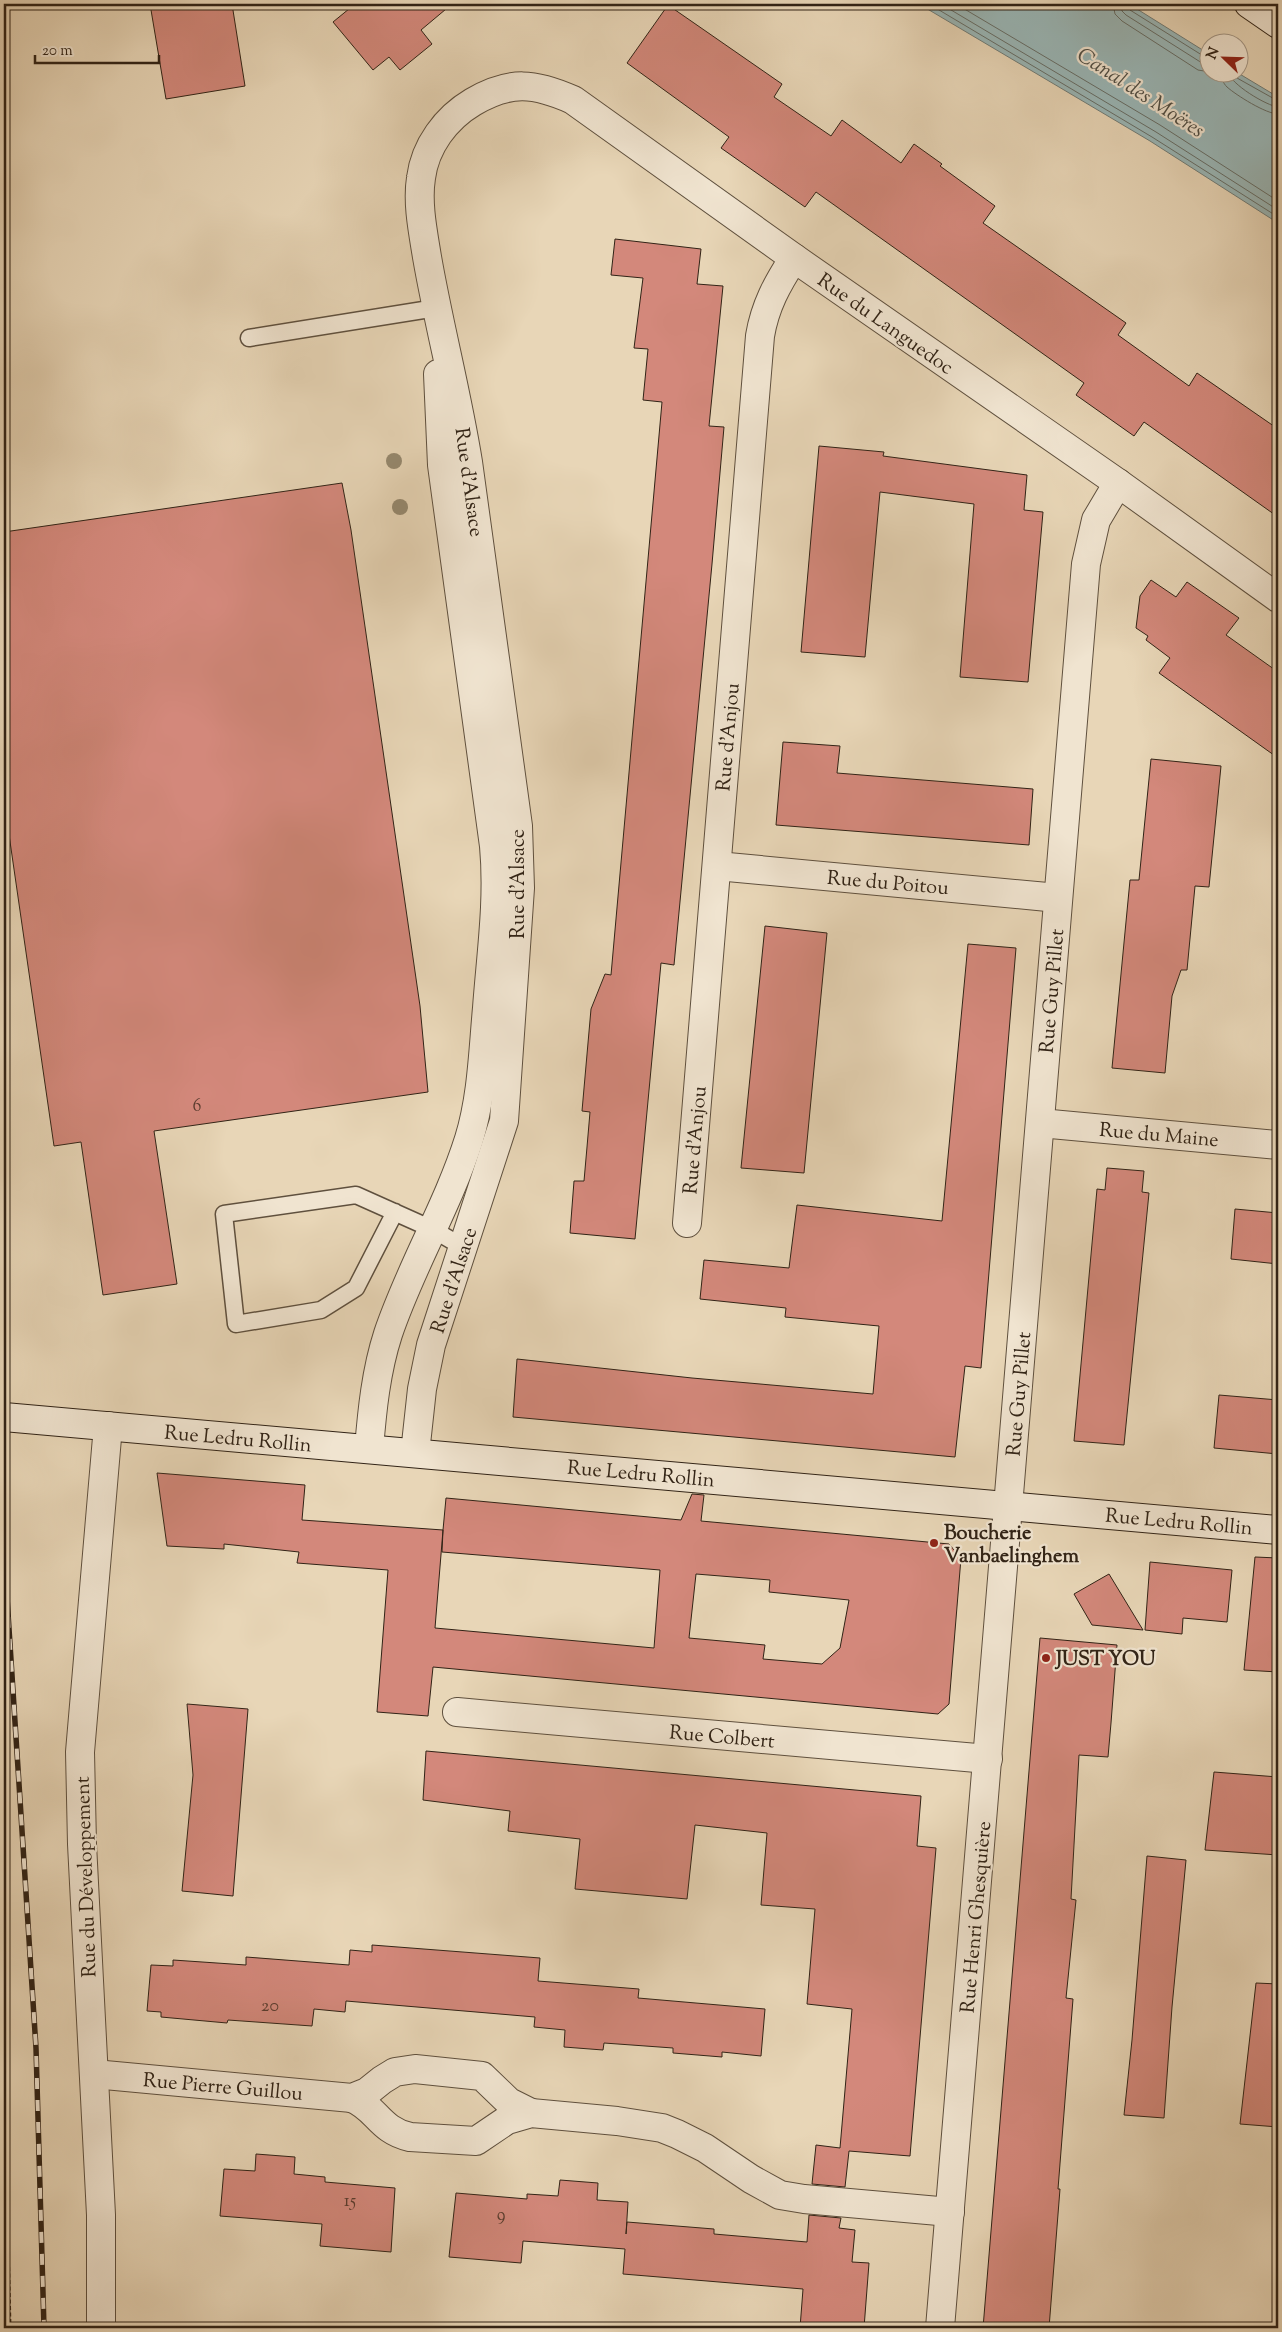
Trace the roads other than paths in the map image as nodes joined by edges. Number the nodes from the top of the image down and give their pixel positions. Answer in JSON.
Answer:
{"nodes":[{"id":1,"x":1249,"y":4,"type":"edge"},
{"id":2,"x":1260,"y":4,"type":"edge"},
{"id":3,"x":1278,"y":13,"type":"edge"},
{"id":4,"x":1278,"y":24,"type":"edge"},
{"id":5,"x":483,"y":96,"type":"joint"},
{"id":6,"x":794,"y":258,"type":"junction"},
{"id":7,"x":436,"y":308,"type":"junction"},
{"id":8,"x":249,"y":338,"type":"dead end"},
{"id":9,"x":1118,"y":482,"type":"junction"},
{"id":10,"x":1278,"y":598,"type":"edge"},
{"id":11,"x":717,"y":866,"type":"junction"},
{"id":12,"x":1058,"y":898,"type":"junction"},
{"id":13,"x":1040,"y":1123,"type":"junction"},
{"id":14,"x":1278,"y":1146,"type":"edge"},
{"id":15,"x":395,"y":1212,"type":"junction"},
{"id":16,"x":687,"y":1223,"type":"dead end"},
{"id":17,"x":432,"y":1229,"type":"junction"},
{"id":18,"x":463,"y":1248,"type":"junction"},
{"id":19,"x":4,"y":1417,"type":"edge"},
{"id":20,"x":108,"y":1426,"type":"junction"},
{"id":21,"x":369,"y":1449,"type":"junction"},
{"id":22,"x":415,"y":1454,"type":"junction"},
{"id":23,"x":1009,"y":1506,"type":"junction"},
{"id":24,"x":1278,"y":1530,"type":"edge"},
{"id":25,"x":457,"y":1712,"type":"dead end"},
{"id":26,"x":988,"y":1759,"type":"junction"},
{"id":27,"x":94,"y":2074,"type":"junction"},
{"id":28,"x":352,"y":2098,"type":"junction"},
{"id":29,"x":531,"y":2113,"type":"junction"},
{"id":30,"x":950,"y":2212,"type":"junction"},
{"id":31,"x":101,"y":2328,"type":"edge"},
{"id":32,"x":940,"y":2328,"type":"edge"}],
"edges":[{"from":1,"to":4,"type":"street"},
{"from":2,"to":3,"type":"street"},
{"from":5,"to":6,"type":"street","name":"Rue du Languedoc"},
{"from":5,"to":7,"type":"street","name":"Rue d'Alsace"},
{"from":6,"to":9,"type":"street","name":"Rue du Languedoc"},
{"from":6,"to":11,"type":"street","name":"Rue d'Anjou"},
{"from":7,"to":8,"type":"lane"},
{"from":7,"to":17,"type":"street","name":"Rue d'Alsace"},
{"from":7,"to":18,"type":"street","name":"Rue d'Alsace"},
{"from":9,"to":10,"type":"street","name":"Rue du Languedoc"},
{"from":9,"to":12,"type":"street","name":"Rue Guy Pillet"},
{"from":11,"to":12,"type":"street","name":"Rue du Poitou"},
{"from":11,"to":16,"type":"street","name":"Rue d'Anjou"},
{"from":12,"to":13,"type":"street","name":"Rue Guy Pillet"},
{"from":13,"to":14,"type":"street","name":"Rue du Maine"},
{"from":13,"to":23,"type":"street","name":"Rue Guy Pillet"},
{"from":15,"to":15,"type":"lane"},
{"from":15,"to":17,"type":"lane"},
{"from":17,"to":18,"type":"lane"},
{"from":17,"to":21,"type":"street","name":"Rue d'Alsace"},
{"from":18,"to":22,"type":"street","name":"Rue d'Alsace"},
{"from":19,"to":20,"type":"street","name":"Rue Ledru Rollin"},
{"from":20,"to":21,"type":"street","name":"Rue Ledru Rollin"},
{"from":20,"to":27,"type":"street","name":"Rue du Développement"},
{"from":21,"to":22,"type":"street","name":"Rue Ledru Rollin"},
{"from":22,"to":23,"type":"street","name":"Rue Ledru Rollin"},
{"from":23,"to":24,"type":"street","name":"Rue Ledru Rollin"},
{"from":23,"to":26,"type":"street","name":"Rue Henri Ghesquière"},
{"from":25,"to":26,"type":"street","name":"Rue Colbert"},
{"from":26,"to":30,"type":"street","name":"Rue Henri Ghesquière"},
{"from":27,"to":28,"type":"street","name":"Rue Pierre Guillou"},
{"from":27,"to":31,"type":"street","name":"Rue du Développement"},
{"from":28,"to":29,"type":"street"},
{"from":28,"to":29,"type":"street"},
{"from":29,"to":30,"type":"street"},
{"from":30,"to":32,"type":"street","name":"Rue Henri Ghesquière"}]}
